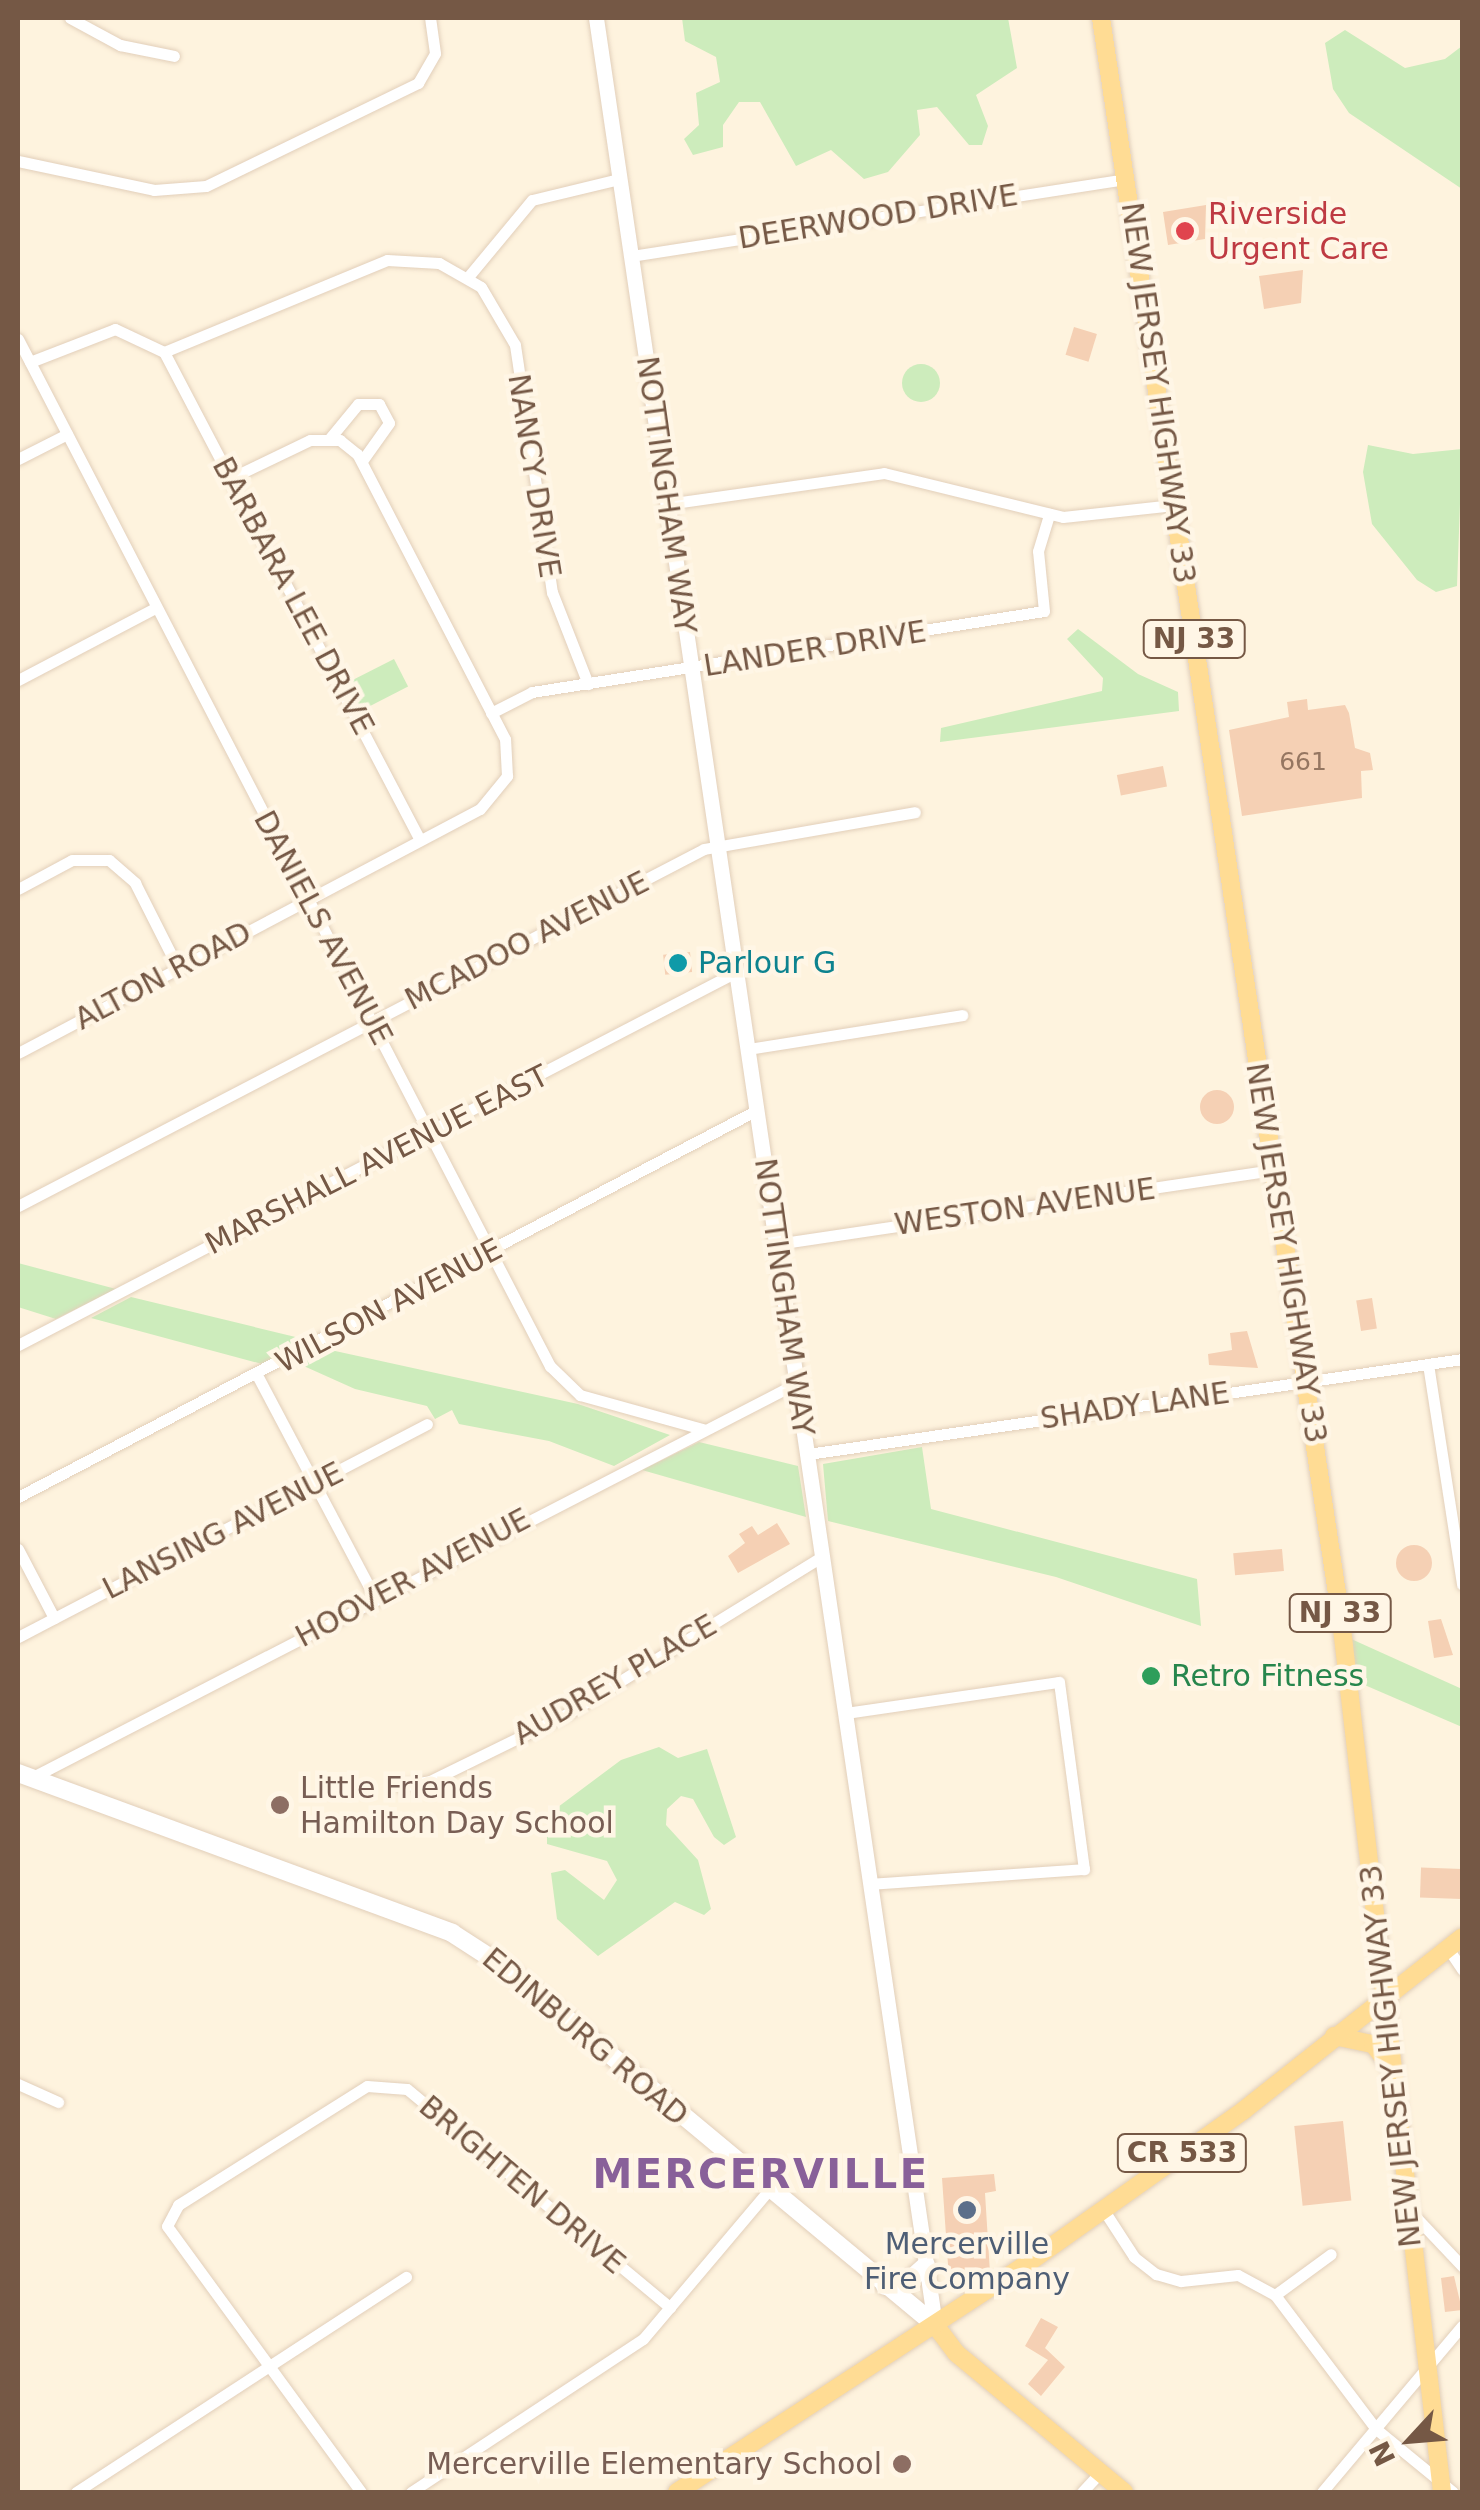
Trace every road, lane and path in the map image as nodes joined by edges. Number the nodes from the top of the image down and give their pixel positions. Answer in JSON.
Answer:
{"nodes":[{"id":1,"x":70,"y":18,"type":"edge"},
{"id":2,"x":430,"y":18,"type":"edge"},
{"id":3,"x":596,"y":18,"type":"edge"},
{"id":4,"x":1101,"y":18,"type":"edge"},
{"id":5,"x":174,"y":56,"type":"dead end"},
{"id":6,"x":18,"y":161,"type":"edge"},
{"id":7,"x":619,"y":178,"type":"junction"},
{"id":8,"x":1126,"y":179,"type":"junction"},
{"id":9,"x":631,"y":256,"type":"junction"},
{"id":10,"x":468,"y":277,"type":"junction"},
{"id":11,"x":18,"y":338,"type":"edge"},
{"id":12,"x":164,"y":352,"type":"junction"},
{"id":13,"x":30,"y":362,"type":"junction"},
{"id":14,"x":67,"y":434,"type":"junction"},
{"id":15,"x":330,"y":438,"type":"junction"},
{"id":16,"x":18,"y":459,"type":"edge"},
{"id":17,"x":362,"y":461,"type":"junction"},
{"id":18,"x":231,"y":478,"type":"junction"},
{"id":19,"x":667,"y":504,"type":"junction"},
{"id":20,"x":1174,"y":505,"type":"junction"},
{"id":21,"x":1049,"y":514,"type":"junction"},
{"id":22,"x":155,"y":608,"type":"junction"},
{"id":23,"x":692,"y":669,"type":"junction"},
{"id":24,"x":18,"y":680,"type":"edge"},
{"id":25,"x":588,"y":684,"type":"junction"},
{"id":26,"x":491,"y":713,"type":"junction"},
{"id":27,"x":915,"y":812,"type":"dead end"},
{"id":28,"x":420,"y":840,"type":"junction"},
{"id":29,"x":718,"y":844,"type":"junction"},
{"id":30,"x":18,"y":888,"type":"edge"},
{"id":31,"x":309,"y":900,"type":"junction"},
{"id":32,"x":178,"y":968,"type":"junction"},
{"id":33,"x":736,"y":972,"type":"junction"},
{"id":34,"x":962,"y":1014,"type":"dead end"},
{"id":35,"x":372,"y":1021,"type":"junction"},
{"id":36,"x":748,"y":1049,"type":"junction"},
{"id":37,"x":18,"y":1053,"type":"edge"},
{"id":38,"x":757,"y":1110,"type":"junction"},
{"id":39,"x":429,"y":1133,"type":"junction"},
{"id":40,"x":1273,"y":1170,"type":"junction"},
{"id":41,"x":18,"y":1206,"type":"edge"},
{"id":42,"x":776,"y":1244,"type":"junction"},
{"id":43,"x":492,"y":1252,"type":"junction"},
{"id":44,"x":18,"y":1345,"type":"edge"},
{"id":45,"x":1462,"y":1359,"type":"edge"},
{"id":46,"x":1428,"y":1364,"type":"junction"},
{"id":47,"x":257,"y":1375,"type":"junction"},
{"id":48,"x":1305,"y":1381,"type":"junction"},
{"id":49,"x":797,"y":1383,"type":"junction"},
{"id":50,"x":428,"y":1424,"type":"dead end"},
{"id":51,"x":704,"y":1430,"type":"junction"},
{"id":52,"x":808,"y":1454,"type":"junction"},
{"id":53,"x":315,"y":1483,"type":"junction"},
{"id":54,"x":18,"y":1497,"type":"edge"},
{"id":55,"x":18,"y":1550,"type":"edge"},
{"id":56,"x":823,"y":1556,"type":"junction"},
{"id":57,"x":1462,"y":1584,"type":"edge"},
{"id":58,"x":376,"y":1598,"type":"junction"},
{"id":59,"x":54,"y":1618,"type":"junction"},
{"id":60,"x":18,"y":1637,"type":"edge"},
{"id":61,"x":846,"y":1713,"type":"junction"},
{"id":62,"x":24,"y":1775,"type":"edge"},
{"id":63,"x":400,"y":1786,"type":"dead end"},
{"id":64,"x":871,"y":1884,"type":"junction"},
{"id":65,"x":1455,"y":1942,"type":"edge"},
{"id":66,"x":1462,"y":1968,"type":"edge"},
{"id":67,"x":1384,"y":1995,"type":"junction"},
{"id":68,"x":1334,"y":2036,"type":"junction"},
{"id":69,"x":1393,"y":2069,"type":"junction"},
{"id":70,"x":18,"y":2084,"type":"edge"},
{"id":71,"x":58,"y":2102,"type":"dead end"},
{"id":72,"x":768,"y":2190,"type":"junction"},
{"id":73,"x":1103,"y":2209,"type":"junction"},
{"id":74,"x":1408,"y":2210,"type":"junction"},
{"id":75,"x":1330,"y":2254,"type":"dead end"},
{"id":76,"x":926,"y":2265,"type":"junction"},
{"id":77,"x":1462,"y":2266,"type":"edge"},
{"id":78,"x":406,"y":2277,"type":"dead end"},
{"id":79,"x":885,"y":2286,"type":"junction"},
{"id":80,"x":1275,"y":2295,"type":"junction"},
{"id":81,"x":670,"y":2307,"type":"junction"},
{"id":82,"x":934,"y":2325,"type":"junction"},
{"id":83,"x":1462,"y":2326,"type":"edge"},
{"id":84,"x":270,"y":2368,"type":"junction"},
{"id":85,"x":1426,"y":2370,"type":"junction"},
{"id":86,"x":1376,"y":2429,"type":"junction"},
{"id":87,"x":1100,"y":2474,"type":"junction"},
{"id":88,"x":1445,"y":2489,"type":"edge"},
{"id":89,"x":76,"y":2492,"type":"edge"},
{"id":90,"x":360,"y":2492,"type":"edge"},
{"id":91,"x":411,"y":2492,"type":"edge"},
{"id":92,"x":676,"y":2492,"type":"edge"},
{"id":93,"x":1082,"y":2492,"type":"edge"},
{"id":94,"x":1124,"y":2492,"type":"edge"},
{"id":95,"x":1322,"y":2492,"type":"edge"}],
"edges":[{"from":1,"to":5,"type":"street"},
{"from":2,"to":6,"type":"street"},
{"from":3,"to":7,"type":"street","name":"NOTTINGHAM WAY"},
{"from":4,"to":8,"type":"main road","name":"NEW JERSEY HIGHWAY 33","number":"NJ 33"},
{"from":7,"to":9,"type":"street","name":"NOTTINGHAM WAY"},
{"from":7,"to":10,"type":"street"},
{"from":8,"to":9,"type":"street","name":"DEERWOOD DRIVE"},
{"from":8,"to":20,"type":"main road","name":"NEW JERSEY HIGHWAY 33","number":"NJ 33"},
{"from":9,"to":19,"type":"street","name":"NOTTINGHAM WAY"},
{"from":10,"to":12,"type":"street"},
{"from":10,"to":25,"type":"street","name":"NANCY DRIVE"},
{"from":11,"to":13,"type":"street","name":"DANIELS AVENUE"},
{"from":12,"to":13,"type":"street"},
{"from":12,"to":18,"type":"street","name":"BARBARA LEE DRIVE"},
{"from":13,"to":14,"type":"street","name":"DANIELS AVENUE"},
{"from":14,"to":16,"type":"street"},
{"from":14,"to":22,"type":"street","name":"DANIELS AVENUE"},
{"from":15,"to":17,"type":"street"},
{"from":15,"to":17,"type":"street"},
{"from":15,"to":18,"type":"street"},
{"from":17,"to":26,"type":"street","name":"ALTON ROAD"},
{"from":18,"to":28,"type":"street","name":"BARBARA LEE DRIVE"},
{"from":19,"to":21,"type":"street"},
{"from":19,"to":23,"type":"street","name":"NOTTINGHAM WAY"},
{"from":20,"to":21,"type":"street"},
{"from":20,"to":40,"type":"main road","name":"NEW JERSEY HIGHWAY 33","number":"NJ 33"},
{"from":21,"to":23,"type":"street","name":"LANDER DRIVE"},
{"from":22,"to":24,"type":"street"},
{"from":22,"to":31,"type":"street","name":"DANIELS AVENUE"},
{"from":23,"to":25,"type":"street","name":"LANDER DRIVE"},
{"from":23,"to":29,"type":"street","name":"NOTTINGHAM WAY"},
{"from":25,"to":26,"type":"street","name":"LANDER DRIVE"},
{"from":26,"to":28,"type":"street","name":"ALTON ROAD"},
{"from":27,"to":29,"type":"street","name":"MCADOO AVENUE"},
{"from":28,"to":31,"type":"street","name":"ALTON ROAD"},
{"from":29,"to":33,"type":"street","name":"NOTTINGHAM WAY"},
{"from":29,"to":35,"type":"street","name":"MCADOO AVENUE"},
{"from":30,"to":32,"type":"street"},
{"from":31,"to":32,"type":"street","name":"ALTON ROAD"},
{"from":31,"to":35,"type":"street","name":"DANIELS AVENUE"},
{"from":32,"to":37,"type":"street","name":"ALTON ROAD"},
{"from":33,"to":36,"type":"street","name":"NOTTINGHAM WAY"},
{"from":33,"to":39,"type":"street","name":"MARSHALL AVENUE EAST"},
{"from":34,"to":36,"type":"street"},
{"from":35,"to":39,"type":"street","name":"DANIELS AVENUE"},
{"from":35,"to":41,"type":"street","name":"MCADOO AVENUE"},
{"from":36,"to":38,"type":"street","name":"NOTTINGHAM WAY"},
{"from":38,"to":42,"type":"street","name":"NOTTINGHAM WAY"},
{"from":38,"to":43,"type":"street","name":"WILSON AVENUE"},
{"from":39,"to":43,"type":"street","name":"DANIELS AVENUE"},
{"from":39,"to":44,"type":"street","name":"MARSHALL AVENUE EAST"},
{"from":40,"to":42,"type":"street","name":"WESTON AVENUE"},
{"from":40,"to":48,"type":"main road","name":"NEW JERSEY HIGHWAY 33","number":"NJ 33"},
{"from":42,"to":49,"type":"street","name":"NOTTINGHAM WAY"},
{"from":43,"to":47,"type":"street","name":"WILSON AVENUE"},
{"from":43,"to":51,"type":"street","name":"DANIELS AVENUE"},
{"from":45,"to":46,"type":"street","name":"SHADY LANE"},
{"from":46,"to":48,"type":"street","name":"SHADY LANE"},
{"from":46,"to":57,"type":"street"},
{"from":47,"to":53,"type":"street"},
{"from":47,"to":54,"type":"street","name":"WILSON AVENUE"},
{"from":48,"to":52,"type":"street","name":"SHADY LANE"},
{"from":48,"to":67,"type":"main road","name":"NEW JERSEY HIGHWAY 33","number":"NJ 33"},
{"from":49,"to":51,"type":"street","name":"HOOVER AVENUE"},
{"from":49,"to":52,"type":"street","name":"NOTTINGHAM WAY"},
{"from":50,"to":53,"type":"street","name":"LANSING AVENUE"},
{"from":51,"to":58,"type":"street","name":"HOOVER AVENUE"},
{"from":52,"to":56,"type":"street","name":"NOTTINGHAM WAY"},
{"from":53,"to":58,"type":"street"},
{"from":53,"to":59,"type":"street","name":"LANSING AVENUE"},
{"from":55,"to":59,"type":"street"},
{"from":56,"to":61,"type":"street","name":"NOTTINGHAM WAY"},
{"from":56,"to":63,"type":"street","name":"AUDREY PLACE"},
{"from":58,"to":62,"type":"street","name":"HOOVER AVENUE"},
{"from":59,"to":60,"type":"street","name":"LANSING AVENUE"},
{"from":61,"to":64,"type":"street","name":"NOTTINGHAM WAY"},
{"from":61,"to":64,"type":"street"},
{"from":62,"to":72,"type":"main road","name":"EDINBURG ROAD"},
{"from":64,"to":76,"type":"street","name":"NOTTINGHAM WAY"},
{"from":65,"to":66,"type":"street"},
{"from":65,"to":67,"type":"main road","number":"CR 533"},
{"from":67,"to":68,"type":"main road","number":"CR 533"},
{"from":67,"to":69,"type":"main road","name":"NEW JERSEY HIGHWAY 33","number":"NJ 33"},
{"from":68,"to":69,"type":"main road"},
{"from":68,"to":73,"type":"main road","number":"CR 533"},
{"from":69,"to":74,"type":"main road","name":"NEW JERSEY HIGHWAY 33","number":"NJ 33"},
{"from":70,"to":71,"type":"street"},
{"from":72,"to":79,"type":"main road","name":"EDINBURG ROAD"},
{"from":72,"to":81,"type":"street"},
{"from":73,"to":80,"type":"street"},
{"from":73,"to":82,"type":"main road","number":"CR 533"},
{"from":74,"to":77,"type":"street"},
{"from":74,"to":85,"type":"main road","name":"NEW JERSEY HIGHWAY 33","number":"NJ 33"},
{"from":75,"to":80,"type":"street"},
{"from":76,"to":79,"type":"main road"},
{"from":76,"to":82,"type":"street","name":"NOTTINGHAM WAY"},
{"from":78,"to":84,"type":"street"},
{"from":79,"to":82,"type":"main road","name":"EDINBURG ROAD"},
{"from":80,"to":86,"type":"street"},
{"from":81,"to":84,"type":"street","name":"BRIGHTEN DRIVE"},
{"from":81,"to":91,"type":"street"},
{"from":82,"to":87,"type":"main road"},
{"from":82,"to":92,"type":"main road","number":"CR 533"},
{"from":83,"to":85,"type":"street"},
{"from":84,"to":89,"type":"street"},
{"from":84,"to":90,"type":"street"},
{"from":85,"to":86,"type":"street"},
{"from":85,"to":88,"type":"main road","name":"NEW JERSEY HIGHWAY 33","number":"NJ 33"},
{"from":86,"to":88,"type":"street"},
{"from":86,"to":95,"type":"street"},
{"from":87,"to":93,"type":"street"},
{"from":87,"to":94,"type":"main road"}]}
